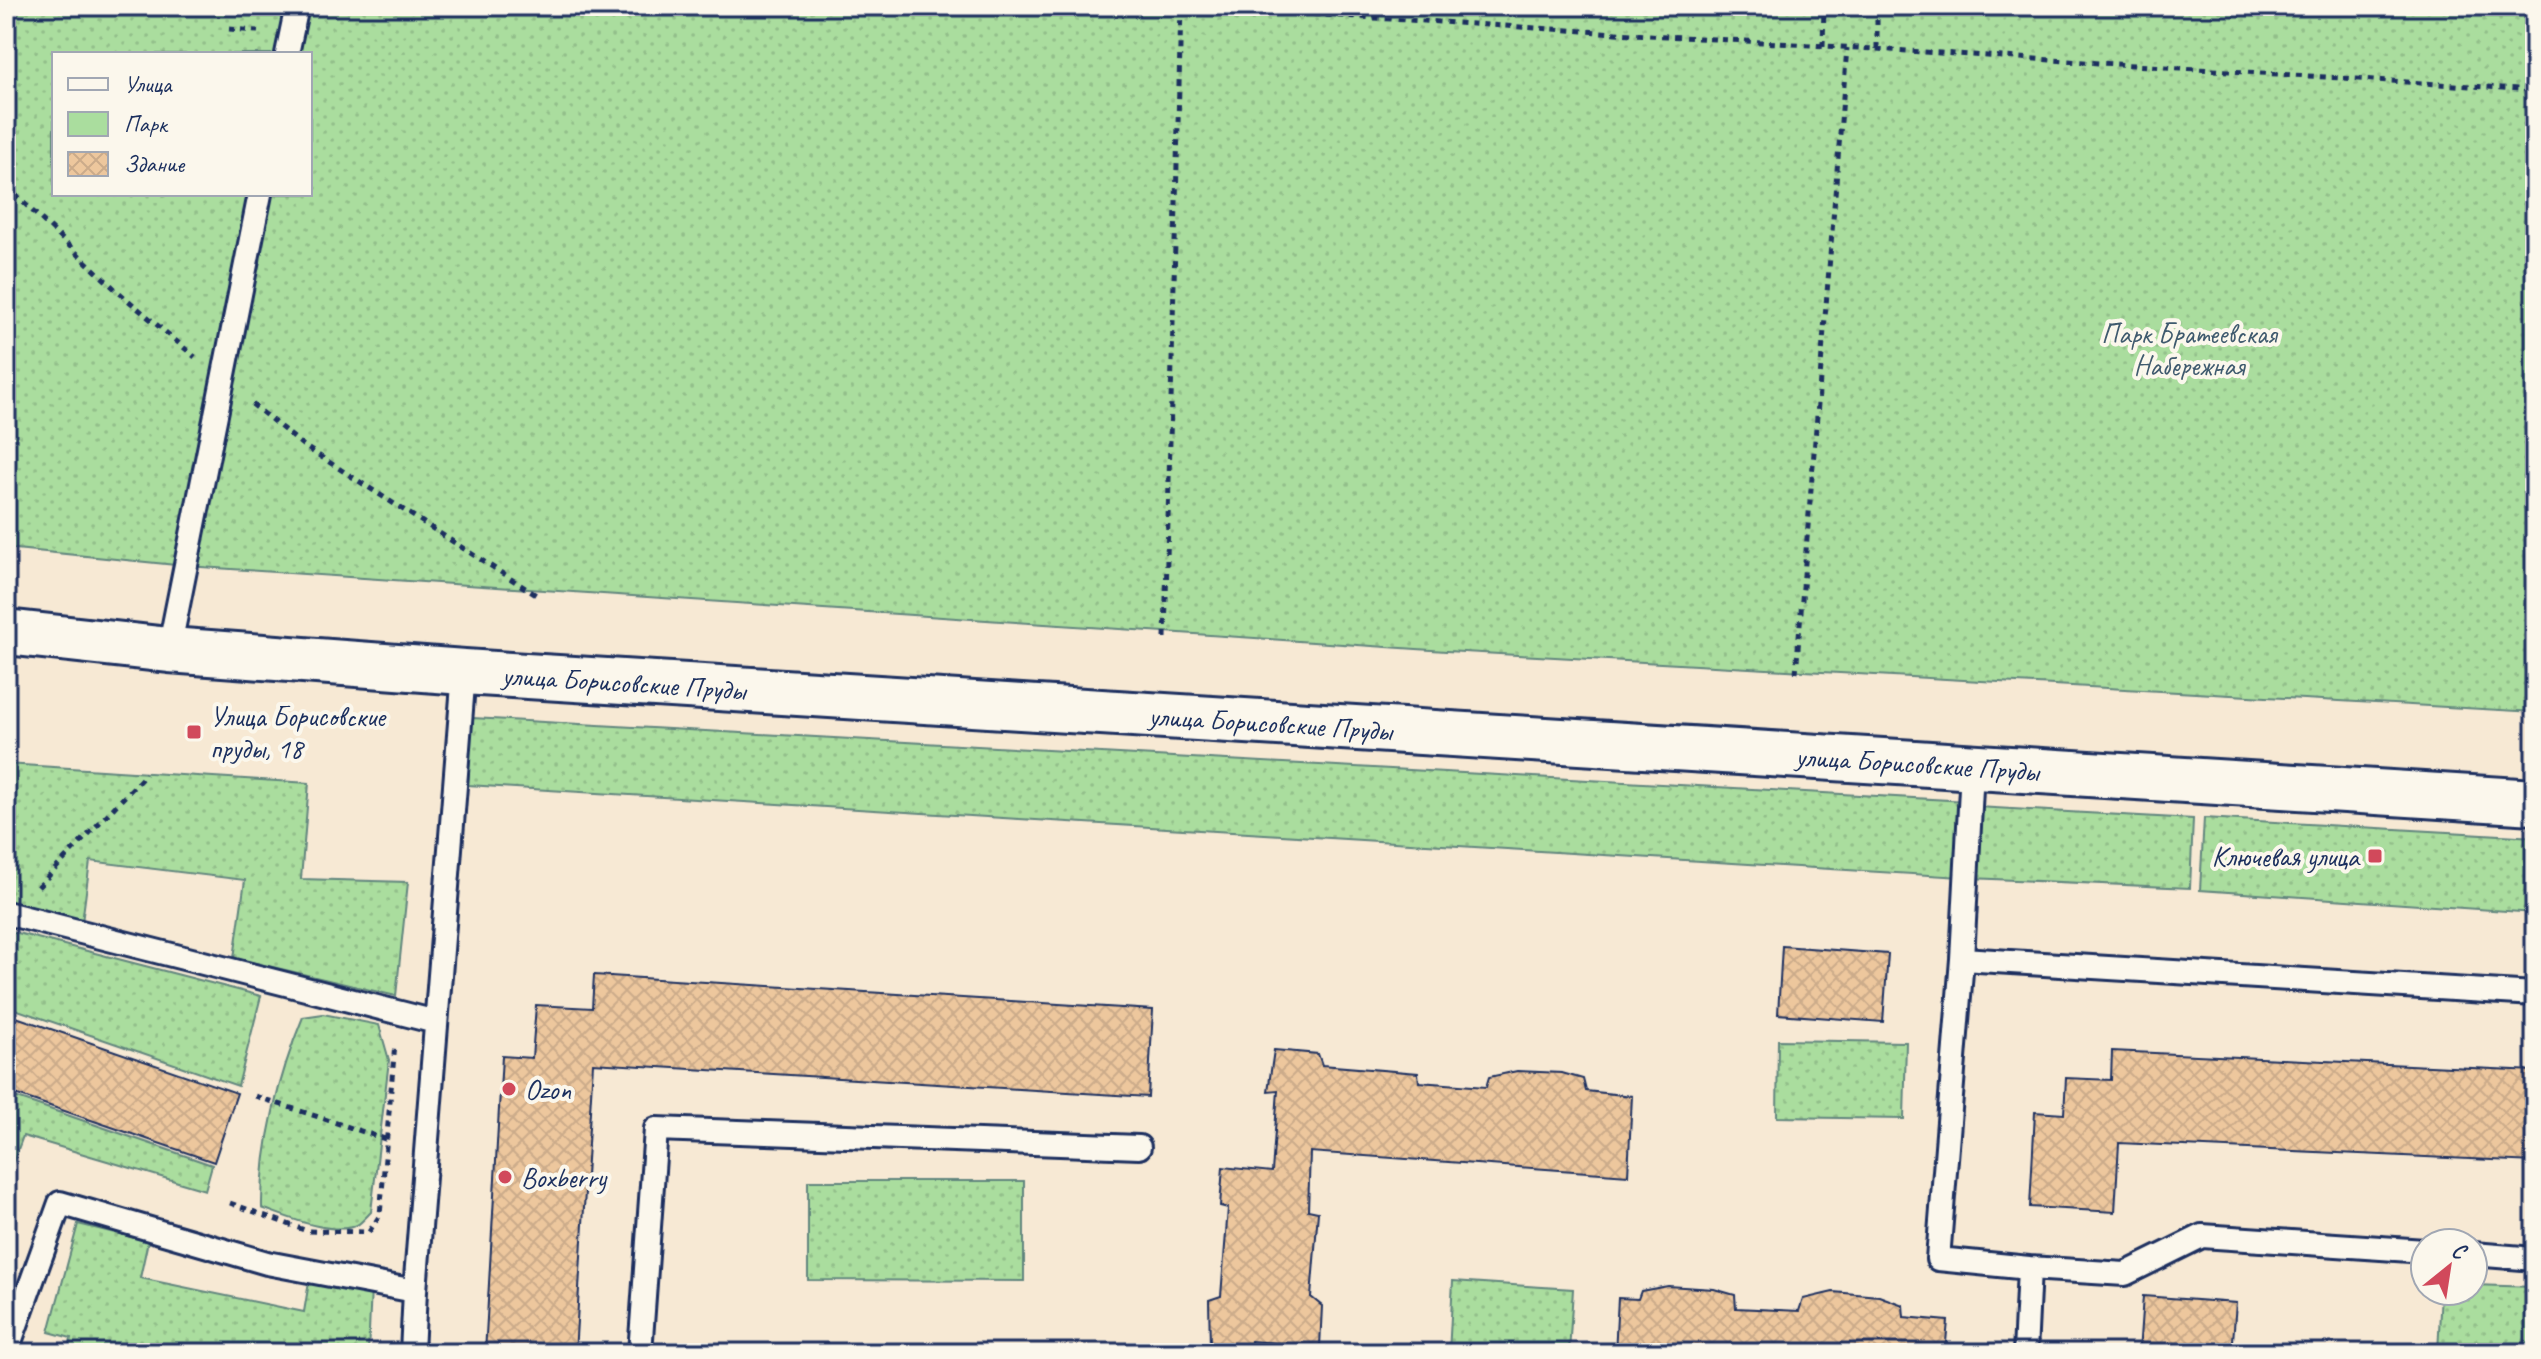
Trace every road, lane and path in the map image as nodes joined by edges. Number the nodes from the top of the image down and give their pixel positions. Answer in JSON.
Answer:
{"nodes":[{"id":1,"x":297,"y":6,"type":"edge"},
{"id":2,"x":1182,"y":6,"type":"edge"},
{"id":3,"x":1824,"y":6,"type":"edge"},
{"id":4,"x":1877,"y":6,"type":"edge"},
{"id":5,"x":2444,"y":6,"type":"edge"},
{"id":6,"x":2535,"y":11,"type":"edge"},
{"id":7,"x":1823,"y":46,"type":"junction"},
{"id":8,"x":1847,"y":48,"type":"junction"},
{"id":9,"x":1877,"y":49,"type":"junction"},
{"id":10,"x":287,"y":52,"type":"edge"},
{"id":11,"x":2535,"y":90,"type":"edge"},
{"id":12,"x":6,"y":186,"type":"edge"},
{"id":13,"x":260,"y":196,"type":"edge"},
{"id":14,"x":223,"y":381,"type":"junction"},
{"id":15,"x":536,"y":595,"type":"dead end"},
{"id":16,"x":6,"y":632,"type":"edge"},
{"id":17,"x":1165,"y":638,"type":"dead end"},
{"id":18,"x":169,"y":650,"type":"junction"},
{"id":19,"x":464,"y":672,"type":"junction"},
{"id":20,"x":1796,"y":673,"type":"dead end"},
{"id":21,"x":1972,"y":769,"type":"junction"},
{"id":22,"x":146,"y":774,"type":"dead end"},
{"id":23,"x":2535,"y":802,"type":"edge"},
{"id":24,"x":9,"y":913,"type":"edge"},
{"id":25,"x":1962,"y":959,"type":"junction"},
{"id":26,"x":2535,"y":994,"type":"edge"},
{"id":27,"x":436,"y":1022,"type":"junction"},
{"id":28,"x":395,"y":1039,"type":"dead end"},
{"id":29,"x":255,"y":1096,"type":"dead end"},
{"id":30,"x":388,"y":1140,"type":"junction"},
{"id":31,"x":1139,"y":1147,"type":"dead end"},
{"id":32,"x":426,"y":1152,"type":"junction"},
{"id":33,"x":230,"y":1203,"type":"dead end"},
{"id":34,"x":2409,"y":1250,"type":"edge"},
{"id":35,"x":2489,"y":1255,"type":"edge"},
{"id":36,"x":2535,"y":1259,"type":"edge"},
{"id":37,"x":2029,"y":1268,"type":"junction"},
{"id":38,"x":415,"y":1291,"type":"junction"},
{"id":39,"x":6,"y":1353,"type":"edge"},
{"id":40,"x":412,"y":1353,"type":"edge"},
{"id":41,"x":640,"y":1353,"type":"edge"},
{"id":42,"x":2025,"y":1353,"type":"edge"}],
"edges":[{"from":1,"to":10,"type":"lane"},
{"from":2,"to":7,"type":"path"},
{"from":2,"to":17,"type":"path"},
{"from":3,"to":7,"type":"path"},
{"from":4,"to":9,"type":"path"},
{"from":5,"to":6,"type":"path"},
{"from":7,"to":8,"type":"path"},
{"from":8,"to":9,"type":"path"},
{"from":8,"to":20,"type":"path"},
{"from":9,"to":11,"type":"path"},
{"from":12,"to":14,"type":"path"},
{"from":13,"to":14,"type":"lane"},
{"from":14,"to":15,"type":"path"},
{"from":14,"to":18,"type":"lane"},
{"from":16,"to":18,"type":"street","name":"улица Борисовские Пруды"},
{"from":18,"to":19,"type":"street","name":"улица Борисовские Пруды"},
{"from":19,"to":21,"type":"street","name":"улица Борисовские Пруды"},
{"from":19,"to":27,"type":"lane"},
{"from":21,"to":23,"type":"street","name":"улица Борисовские Пруды"},
{"from":21,"to":25,"type":"lane"},
{"from":22,"to":24,"type":"path"},
{"from":24,"to":27,"type":"lane"},
{"from":25,"to":26,"type":"lane"},
{"from":25,"to":37,"type":"lane"},
{"from":27,"to":32,"type":"lane"},
{"from":28,"to":30,"type":"path"},
{"from":29,"to":30,"type":"path"},
{"from":30,"to":32,"type":"path"},
{"from":30,"to":33,"type":"path"},
{"from":31,"to":41,"type":"lane"},
{"from":32,"to":38,"type":"lane"},
{"from":34,"to":37,"type":"lane"},
{"from":35,"to":36,"type":"lane"},
{"from":37,"to":42,"type":"lane"},
{"from":38,"to":39,"type":"lane"},
{"from":38,"to":40,"type":"lane"}]}
